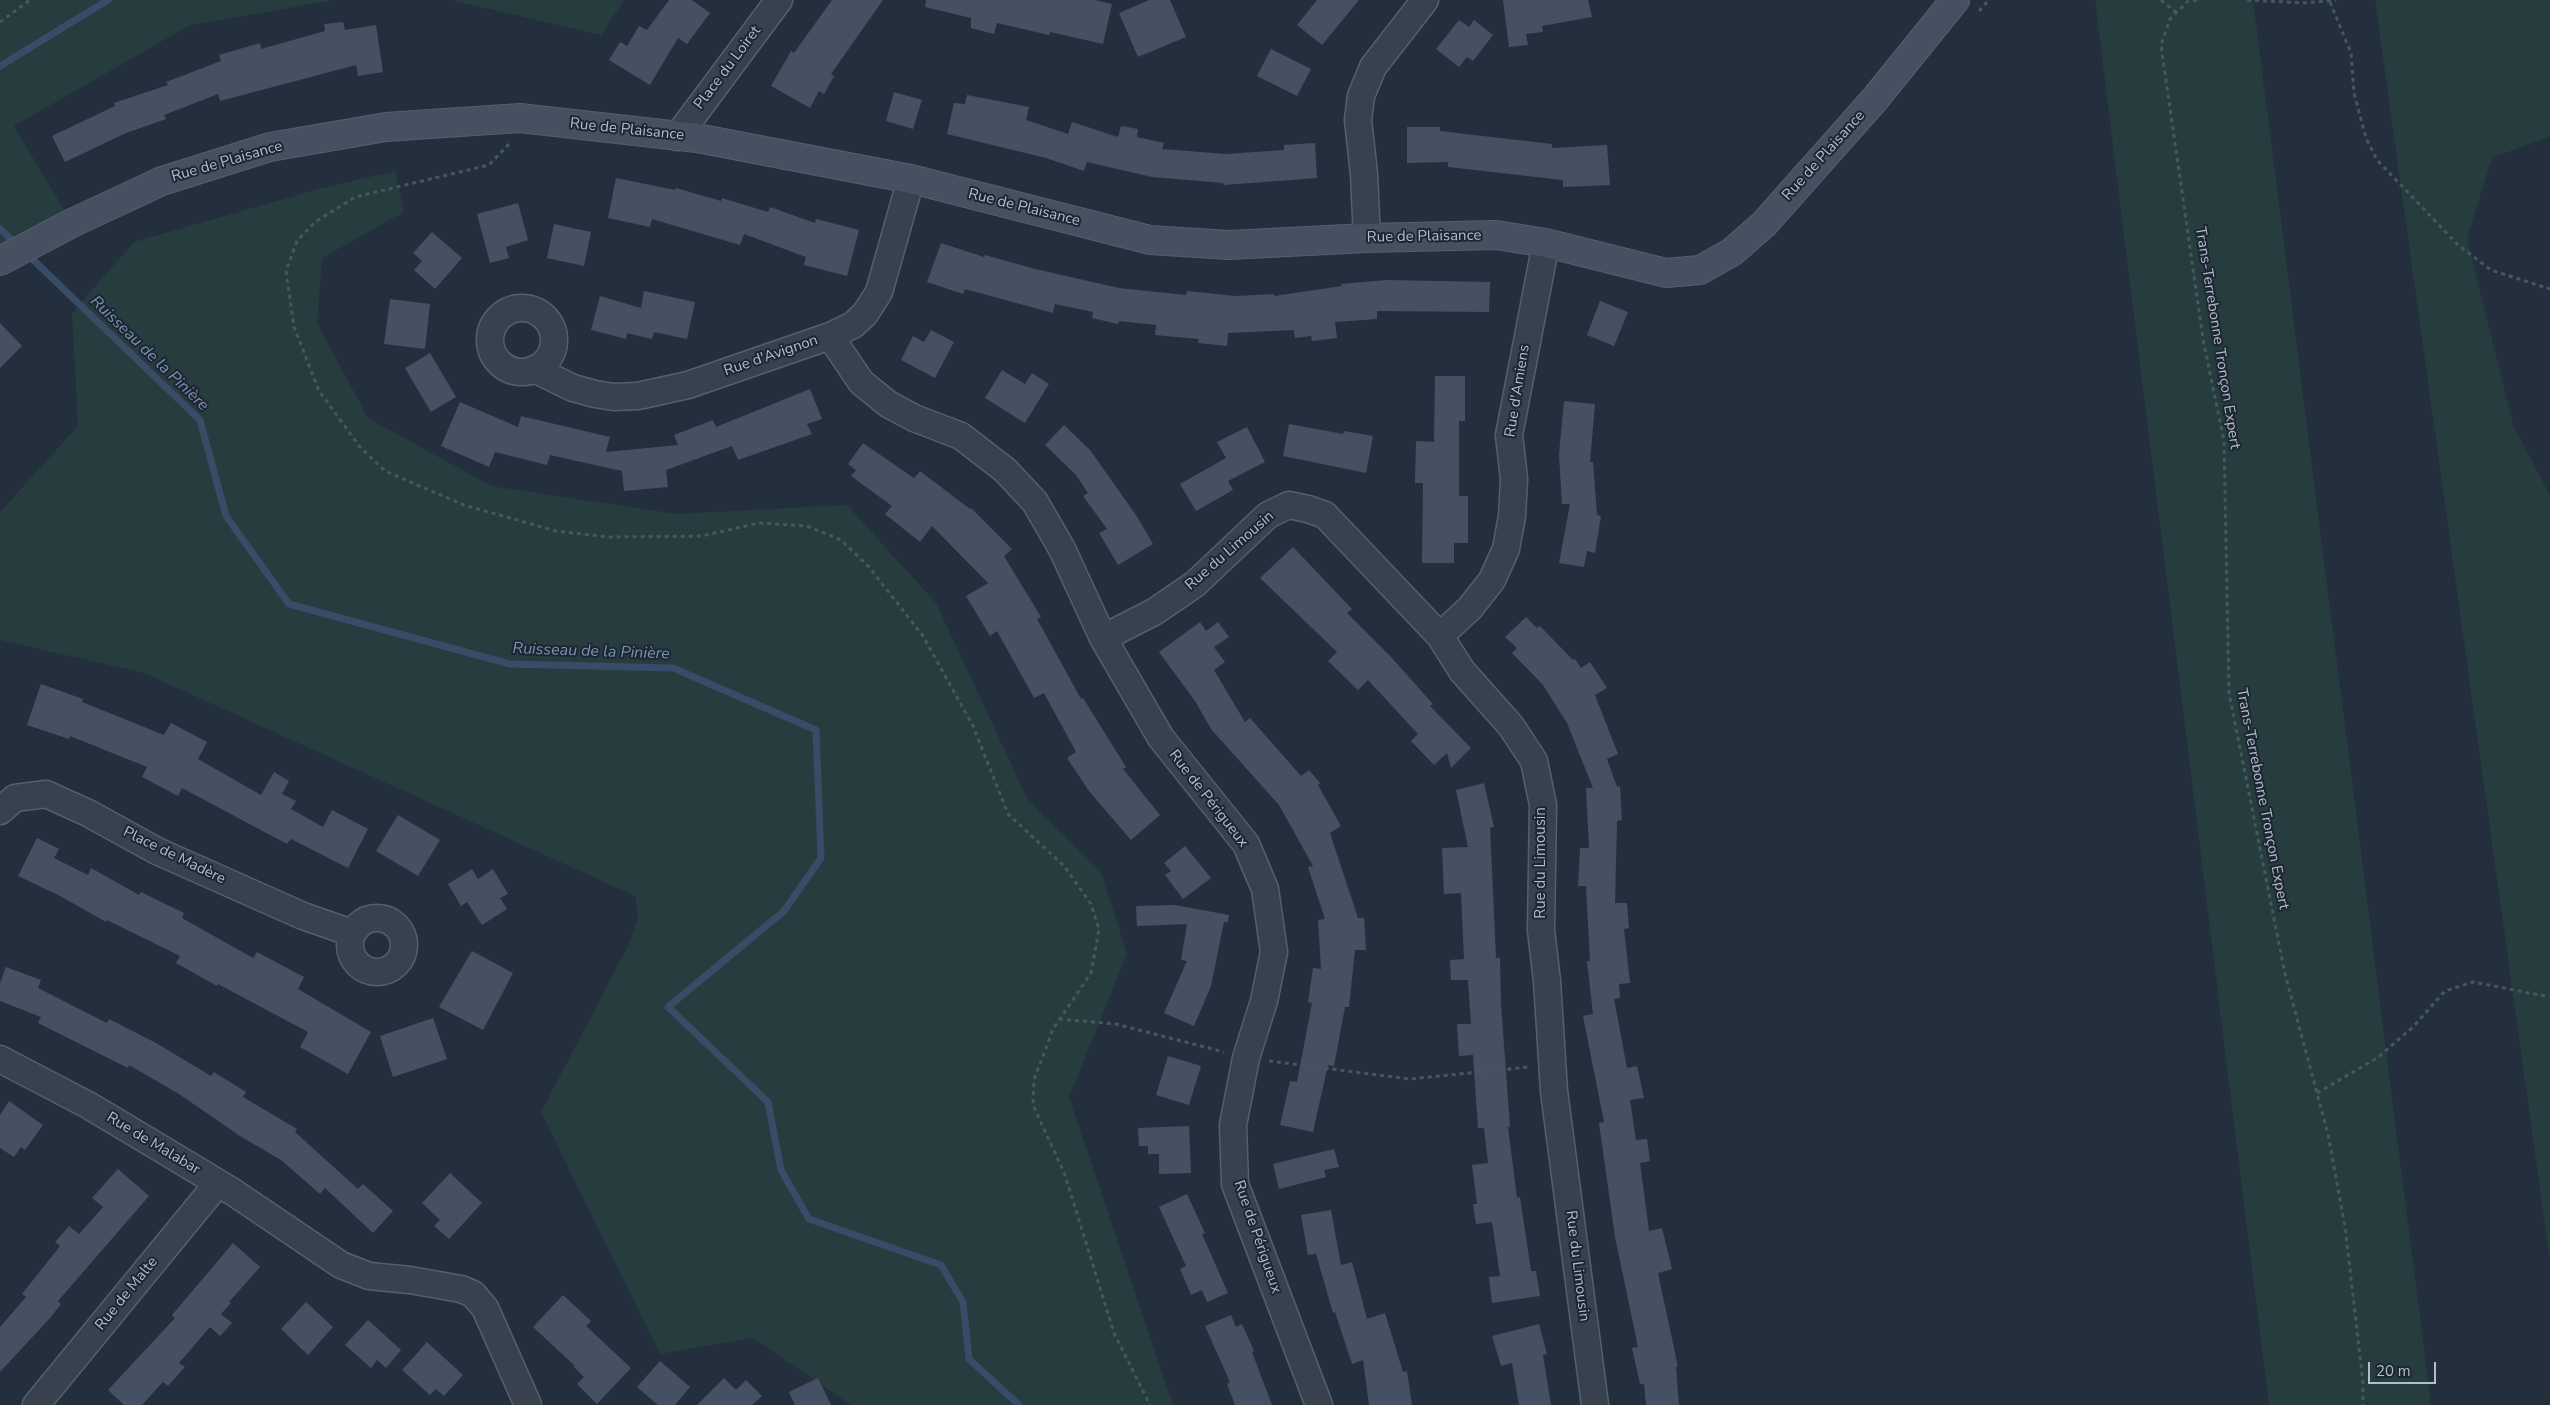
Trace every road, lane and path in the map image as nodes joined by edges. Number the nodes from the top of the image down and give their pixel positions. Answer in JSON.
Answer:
{"nodes":[{"id":1,"x":30,"y":0,"type":"edge"},
{"id":2,"x":779,"y":0,"type":"edge"},
{"id":3,"x":1426,"y":0,"type":"edge"},
{"id":4,"x":1955,"y":0,"type":"edge"},
{"id":5,"x":2162,"y":0,"type":"edge"},
{"id":6,"x":2197,"y":0,"type":"edge"},
{"id":7,"x":2247,"y":0,"type":"edge"},
{"id":8,"x":2336,"y":0,"type":"edge"},
{"id":9,"x":2330,"y":2,"type":"junction"},
{"id":10,"x":2176,"y":12,"type":"junction"},
{"id":11,"x":0,"y":22,"type":"edge"},
{"id":12,"x":520,"y":118,"type":"junction"},
{"id":13,"x":677,"y":137,"type":"junction"},
{"id":14,"x":911,"y":179,"type":"junction"},
{"id":15,"x":1367,"y":238,"type":"junction"},
{"id":16,"x":1546,"y":243,"type":"junction"},
{"id":17,"x":4,"y":259,"type":"edge"},
{"id":18,"x":2550,"y":289,"type":"edge"},
{"id":19,"x":830,"y":336,"type":"junction"},
{"id":20,"x":534,"y":369,"type":"dead end"},
{"id":21,"x":1440,"y":636,"type":"junction"},
{"id":22,"x":1103,"y":638,"type":"junction"},
{"id":23,"x":0,"y":811,"type":"edge"},
{"id":24,"x":352,"y":933,"type":"dead end"},
{"id":25,"x":2550,"y":997,"type":"edge"},
{"id":26,"x":1059,"y":1019,"type":"junction"},
{"id":27,"x":1246,"y":1058,"type":"junction"},
{"id":28,"x":0,"y":1059,"type":"edge"},
{"id":29,"x":1552,"y":1064,"type":"junction"},
{"id":30,"x":2317,"y":1093,"type":"junction"},
{"id":31,"x":218,"y":1183,"type":"junction"},
{"id":32,"x":36,"y":1405,"type":"edge"},
{"id":33,"x":528,"y":1405,"type":"edge"},
{"id":34,"x":1150,"y":1405,"type":"edge"},
{"id":35,"x":1319,"y":1405,"type":"edge"},
{"id":36,"x":1595,"y":1405,"type":"edge"},
{"id":37,"x":2363,"y":1405,"type":"edge"}],
"edges":[{"from":1,"to":11,"type":"path"},
{"from":2,"to":13,"type":"street","name":"Place du Loiret"},
{"from":3,"to":15,"type":"street"},
{"from":4,"to":16,"type":"street","name":"Rue de Plaisance"},
{"from":5,"to":10,"type":"path"},
{"from":6,"to":10,"type":"path"},
{"from":7,"to":9,"type":"path"},
{"from":8,"to":9,"type":"path"},
{"from":9,"to":18,"type":"path"},
{"from":10,"to":30,"type":"path","name":"Trans-Terrebonne Tronçon Expert"},
{"from":12,"to":13,"type":"street","name":"Rue de Plaisance"},
{"from":12,"to":17,"type":"street","name":"Rue de Plaisance"},
{"from":12,"to":26,"type":"path"},
{"from":13,"to":14,"type":"street","name":"Rue de Plaisance"},
{"from":14,"to":15,"type":"street","name":"Rue de Plaisance"},
{"from":14,"to":19,"type":"street","name":"Rue d'Avignon"},
{"from":15,"to":16,"type":"street","name":"Rue de Plaisance"},
{"from":16,"to":21,"type":"street","name":"Rue d'Amiens"},
{"from":19,"to":20,"type":"street","name":"Rue d'Avignon"},
{"from":19,"to":22,"type":"street","name":"Rue de Périgueux"},
{"from":21,"to":22,"type":"street","name":"Rue du Limousin"},
{"from":21,"to":29,"type":"street","name":"Rue du Limousin"},
{"from":22,"to":27,"type":"street","name":"Rue de Périgueux"},
{"from":23,"to":24,"type":"street","name":"Place de Madère"},
{"from":25,"to":30,"type":"path"},
{"from":26,"to":27,"type":"path"},
{"from":26,"to":34,"type":"path"},
{"from":27,"to":29,"type":"path"},
{"from":27,"to":35,"type":"street","name":"Rue de Périgueux"},
{"from":28,"to":31,"type":"street","name":"Rue de Malabar"},
{"from":29,"to":36,"type":"street","name":"Rue du Limousin"},
{"from":30,"to":37,"type":"path","name":"Trans-Terrebonne Tronçon Expert"},
{"from":31,"to":32,"type":"street","name":"Rue de Malte"},
{"from":31,"to":33,"type":"street","name":"Rue de Malabar"}]}
